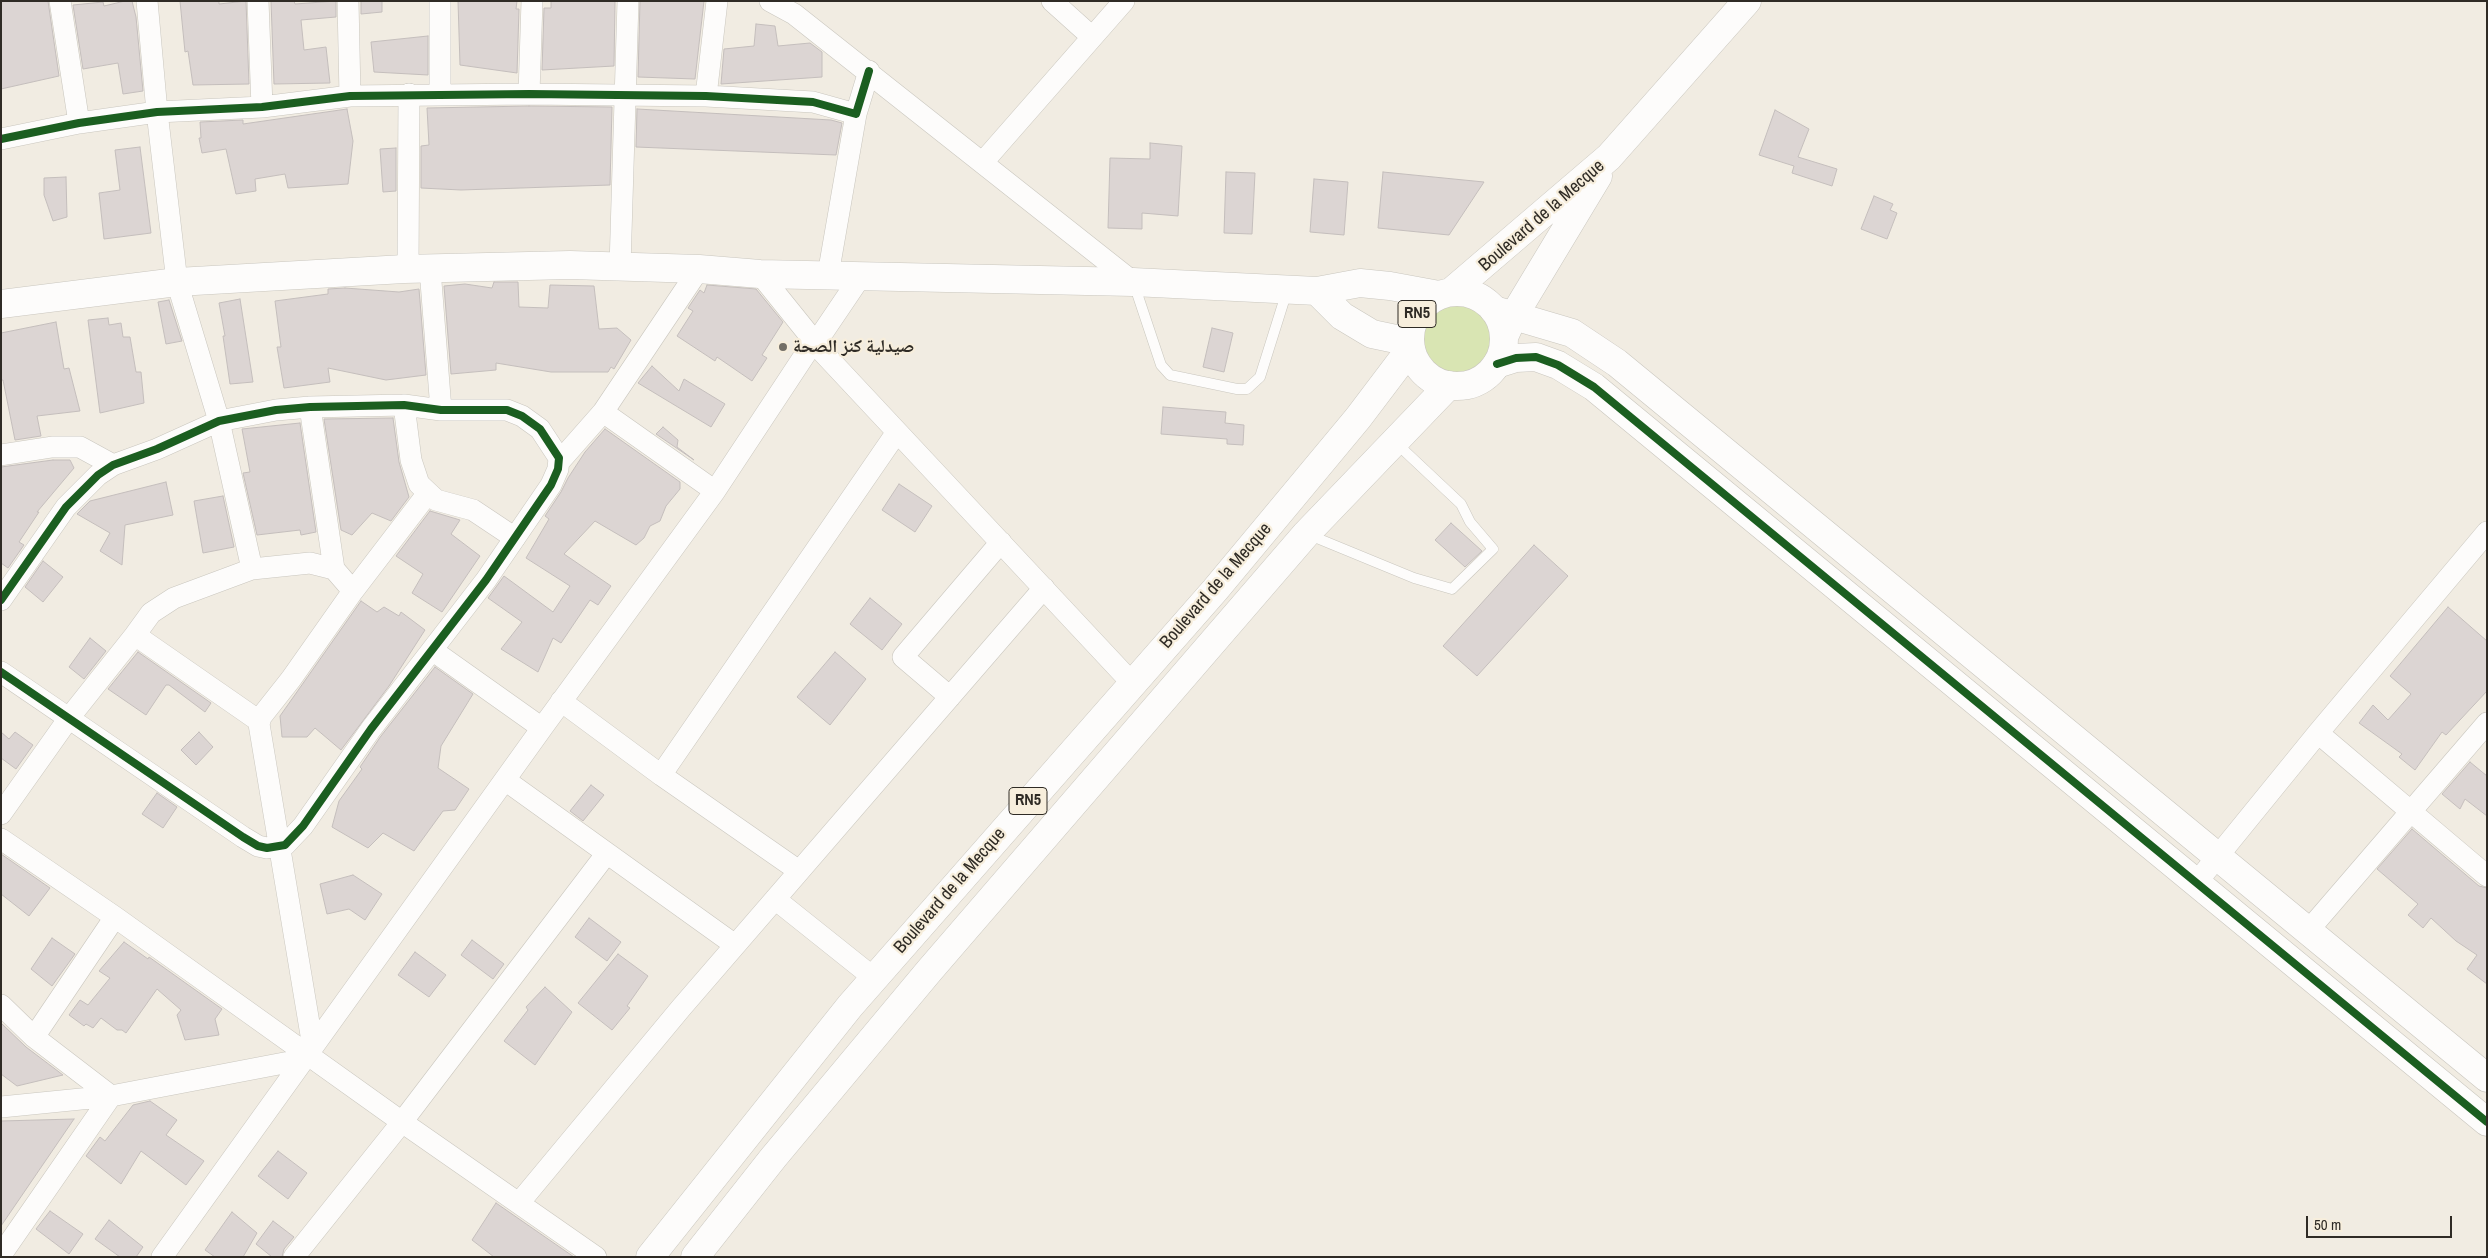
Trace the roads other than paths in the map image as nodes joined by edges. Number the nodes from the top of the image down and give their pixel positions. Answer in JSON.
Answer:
{"nodes":[{"id":1,"x":60,"y":1,"type":"edge"},
{"id":2,"x":147,"y":1,"type":"edge"},
{"id":3,"x":258,"y":1,"type":"edge"},
{"id":4,"x":348,"y":1,"type":"edge"},
{"id":5,"x":440,"y":1,"type":"edge"},
{"id":6,"x":532,"y":1,"type":"edge"},
{"id":7,"x":628,"y":1,"type":"edge"},
{"id":8,"x":717,"y":1,"type":"edge"},
{"id":9,"x":770,"y":1,"type":"edge"},
{"id":10,"x":1052,"y":1,"type":"edge"},
{"id":11,"x":1124,"y":1,"type":"edge"},
{"id":12,"x":1747,"y":1,"type":"edge"},
{"id":13,"x":1092,"y":37,"type":"junction"},
{"id":14,"x":869,"y":72,"type":"junction"},
{"id":15,"x":409,"y":94,"type":"junction"},
{"id":16,"x":529,"y":94,"type":"junction"},
{"id":17,"x":624,"y":94,"type":"junction"},
{"id":18,"x":440,"y":95,"type":"junction"},
{"id":19,"x":350,"y":96,"type":"junction"},
{"id":20,"x":706,"y":96,"type":"junction"},
{"id":21,"x":262,"y":107,"type":"junction"},
{"id":22,"x":157,"y":112,"type":"junction"},
{"id":23,"x":856,"y":114,"type":"junction"},
{"id":24,"x":79,"y":123,"type":"junction"},
{"id":25,"x":1,"y":139,"type":"edge"},
{"id":26,"x":1609,"y":157,"type":"junction"},
{"id":27,"x":983,"y":162,"type":"junction"},
{"id":28,"x":620,"y":267,"type":"junction"},
{"id":29,"x":419,"y":269,"type":"junction"},
{"id":30,"x":699,"y":269,"type":"junction"},
{"id":31,"x":760,"y":274,"type":"junction"},
{"id":32,"x":828,"y":276,"type":"junction"},
{"id":33,"x":861,"y":276,"type":"junction"},
{"id":34,"x":177,"y":282,"type":"junction"},
{"id":35,"x":1134,"y":282,"type":"junction"},
{"id":36,"x":1287,"y":290,"type":"junction"},
{"id":37,"x":1317,"y":291,"type":"junction"},
{"id":38,"x":1445,"y":294,"type":"junction"},
{"id":39,"x":1,"y":304,"type":"edge"},
{"id":40,"x":1503,"y":321,"type":"junction"},
{"id":41,"x":815,"y":342,"type":"junction"},
{"id":42,"x":1411,"y":345,"type":"junction"},
{"id":43,"x":1497,"y":364,"type":"junction"},
{"id":44,"x":1448,"y":385,"type":"junction"},
{"id":45,"x":404,"y":405,"type":"junction"},
{"id":46,"x":310,"y":407,"type":"junction"},
{"id":47,"x":441,"y":410,"type":"junction"},
{"id":48,"x":602,"y":412,"type":"junction"},
{"id":49,"x":219,"y":421,"type":"junction"},
{"id":50,"x":897,"y":432,"type":"junction"},
{"id":51,"x":1394,"y":441,"type":"junction"},
{"id":52,"x":1,"y":455,"type":"edge"},
{"id":53,"x":559,"y":462,"type":"junction"},
{"id":54,"x":114,"y":465,"type":"junction"},
{"id":55,"x":715,"y":491,"type":"junction"},
{"id":56,"x":428,"y":493,"type":"junction"},
{"id":57,"x":2487,"y":532,"type":"edge"},
{"id":58,"x":1306,"y":534,"type":"junction"},
{"id":59,"x":515,"y":538,"type":"junction"},
{"id":60,"x":1001,"y":542,"type":"junction"},
{"id":61,"x":334,"y":569,"type":"junction"},
{"id":62,"x":252,"y":570,"type":"junction"},
{"id":63,"x":1044,"y":588,"type":"junction"},
{"id":64,"x":353,"y":590,"type":"junction"},
{"id":65,"x":1,"y":600,"type":"edge"},
{"id":66,"x":135,"y":635,"type":"junction"},
{"id":67,"x":432,"y":650,"type":"junction"},
{"id":68,"x":1,"y":672,"type":"edge"},
{"id":69,"x":1132,"y":683,"type":"junction"},
{"id":70,"x":950,"y":697,"type":"junction"},
{"id":71,"x":561,"y":701,"type":"junction"},
{"id":72,"x":69,"y":718,"type":"junction"},
{"id":73,"x":260,"y":721,"type":"junction"},
{"id":74,"x":2487,"y":723,"type":"edge"},
{"id":75,"x":542,"y":728,"type":"junction"},
{"id":76,"x":2318,"y":733,"type":"junction"},
{"id":77,"x":661,"y":775,"type":"junction"},
{"id":78,"x":505,"y":780,"type":"junction"},
{"id":79,"x":2411,"y":812,"type":"junction"},
{"id":80,"x":1,"y":814,"type":"edge"},
{"id":81,"x":1,"y":839,"type":"edge"},
{"id":82,"x":278,"y":848,"type":"junction"},
{"id":83,"x":607,"y":853,"type":"junction"},
{"id":84,"x":2216,"y":857,"type":"junction"},
{"id":85,"x":799,"y":871,"type":"junction"},
{"id":86,"x":2487,"y":876,"type":"edge"},
{"id":87,"x":2196,"y":883,"type":"junction"},
{"id":88,"x":775,"y":898,"type":"junction"},
{"id":89,"x":115,"y":917,"type":"junction"},
{"id":90,"x":2307,"y":932,"type":"junction"},
{"id":91,"x":735,"y":945,"type":"junction"},
{"id":92,"x":874,"y":978,"type":"junction"},
{"id":93,"x":1,"y":1005,"type":"edge"},
{"id":94,"x":34,"y":1037,"type":"junction"},
{"id":95,"x":309,"y":1053,"type":"junction"},
{"id":96,"x":2487,"y":1078,"type":"edge"},
{"id":97,"x":111,"y":1096,"type":"junction"},
{"id":98,"x":1,"y":1107,"type":"edge"},
{"id":99,"x":402,"y":1122,"type":"junction"},
{"id":100,"x":2487,"y":1122,"type":"edge"},
{"id":101,"x":519,"y":1203,"type":"junction"},
{"id":102,"x":1,"y":1255,"type":"edge"},
{"id":103,"x":162,"y":1257,"type":"edge"},
{"id":104,"x":294,"y":1257,"type":"edge"},
{"id":105,"x":596,"y":1257,"type":"edge"},
{"id":106,"x":650,"y":1257,"type":"edge"},
{"id":107,"x":695,"y":1257,"type":"edge"}],
"edges":[{"from":1,"to":24,"type":"street"},
{"from":2,"to":22,"type":"street"},
{"from":3,"to":21,"type":"street"},
{"from":4,"to":19,"type":"street"},
{"from":5,"to":18,"type":"street"},
{"from":6,"to":16,"type":"street"},
{"from":7,"to":17,"type":"street"},
{"from":8,"to":20,"type":"street"},
{"from":9,"to":14,"type":"street"},
{"from":10,"to":13,"type":"street"},
{"from":11,"to":13,"type":"street"},
{"from":12,"to":26,"type":"main road","number":"RN5"},
{"from":13,"to":27,"type":"street"},
{"from":14,"to":23,"type":"street"},
{"from":14,"to":27,"type":"street"},
{"from":15,"to":18,"type":"street"},
{"from":15,"to":19,"type":"street"},
{"from":15,"to":29,"type":"street"},
{"from":16,"to":17,"type":"street"},
{"from":16,"to":18,"type":"street"},
{"from":17,"to":20,"type":"street"},
{"from":17,"to":28,"type":"street"},
{"from":19,"to":21,"type":"street"},
{"from":20,"to":23,"type":"street"},
{"from":21,"to":22,"type":"street"},
{"from":22,"to":24,"type":"street"},
{"from":22,"to":34,"type":"street"},
{"from":23,"to":32,"type":"street"},
{"from":24,"to":25,"type":"street"},
{"from":26,"to":38,"type":"main road","name":"Boulevard de la Mecque","number":"RN5"},
{"from":26,"to":40,"type":"main road","name":"Boulevard de la Mecque","number":"RN5"},
{"from":27,"to":35,"type":"street"},
{"from":28,"to":29,"type":"main road"},
{"from":28,"to":30,"type":"main road"},
{"from":29,"to":34,"type":"main road"},
{"from":29,"to":47,"type":"street"},
{"from":30,"to":31,"type":"main road"},
{"from":30,"to":48,"type":"street"},
{"from":31,"to":32,"type":"main road"},
{"from":31,"to":41,"type":"street"},
{"from":32,"to":33,"type":"main road"},
{"from":33,"to":35,"type":"main road"},
{"from":33,"to":41,"type":"street"},
{"from":34,"to":39,"type":"main road"},
{"from":34,"to":49,"type":"street"},
{"from":35,"to":36,"type":"main road"},
{"from":35,"to":36,"type":"lane"},
{"from":36,"to":37,"type":"main road"},
{"from":37,"to":38,"type":"main road"},
{"from":37,"to":42,"type":"main road"},
{"from":38,"to":40,"type":"main road","name":"Boulevard de la Mecque","number":"RN5"},
{"from":38,"to":42,"type":"main road","name":"Boulevard de la Mecque","number":"RN5"},
{"from":40,"to":43,"type":"main road","name":"Boulevard de la Mecque","number":"RN5"},
{"from":40,"to":84,"type":"main road"},
{"from":41,"to":50,"type":"street"},
{"from":41,"to":55,"type":"street"},
{"from":42,"to":44,"type":"main road","number":"RN5"},
{"from":42,"to":69,"type":"main road","name":"Boulevard de la Mecque","number":"RN5"},
{"from":43,"to":44,"type":"main road"},
{"from":43,"to":87,"type":"main road"},
{"from":44,"to":51,"type":"main road","name":"Boulevard de la Mecque","number":"RN5"},
{"from":45,"to":46,"type":"street"},
{"from":45,"to":47,"type":"street"},
{"from":45,"to":56,"type":"street"},
{"from":46,"to":49,"type":"street"},
{"from":46,"to":61,"type":"street"},
{"from":47,"to":53,"type":"street"},
{"from":48,"to":53,"type":"street"},
{"from":48,"to":55,"type":"street"},
{"from":49,"to":54,"type":"street"},
{"from":49,"to":62,"type":"street"},
{"from":50,"to":60,"type":"street"},
{"from":50,"to":77,"type":"street"},
{"from":51,"to":58,"type":"main road","name":"Boulevard de la Mecque","number":"RN5"},
{"from":51,"to":58,"type":"lane"},
{"from":52,"to":54,"type":"street"},
{"from":53,"to":59,"type":"street"},
{"from":54,"to":65,"type":"street"},
{"from":55,"to":71,"type":"street"},
{"from":56,"to":59,"type":"street"},
{"from":56,"to":64,"type":"street"},
{"from":57,"to":76,"type":"street"},
{"from":58,"to":107,"type":"main road","name":"Boulevard de la Mecque","number":"RN5"},
{"from":59,"to":67,"type":"street"},
{"from":60,"to":63,"type":"street"},
{"from":60,"to":70,"type":"street"},
{"from":61,"to":62,"type":"street"},
{"from":61,"to":64,"type":"street"},
{"from":62,"to":66,"type":"street"},
{"from":63,"to":69,"type":"street"},
{"from":63,"to":70,"type":"street"},
{"from":64,"to":73,"type":"street"},
{"from":66,"to":72,"type":"street"},
{"from":66,"to":73,"type":"street"},
{"from":67,"to":75,"type":"street"},
{"from":67,"to":82,"type":"street"},
{"from":68,"to":72,"type":"street"},
{"from":69,"to":92,"type":"main road","name":"Boulevard de la Mecque","number":"RN5"},
{"from":70,"to":85,"type":"street"},
{"from":71,"to":75,"type":"street"},
{"from":71,"to":77,"type":"street"},
{"from":72,"to":80,"type":"street"},
{"from":72,"to":82,"type":"street"},
{"from":73,"to":82,"type":"street"},
{"from":74,"to":79,"type":"street"},
{"from":75,"to":78,"type":"street"},
{"from":76,"to":79,"type":"street"},
{"from":76,"to":84,"type":"street"},
{"from":77,"to":85,"type":"street"},
{"from":78,"to":83,"type":"street"},
{"from":78,"to":95,"type":"street"},
{"from":79,"to":86,"type":"street"},
{"from":79,"to":90,"type":"street"},
{"from":81,"to":89,"type":"street"},
{"from":82,"to":95,"type":"street"},
{"from":83,"to":91,"type":"street"},
{"from":83,"to":99,"type":"street"},
{"from":84,"to":87,"type":"street"},
{"from":84,"to":90,"type":"main road"},
{"from":85,"to":88,"type":"street"},
{"from":87,"to":100,"type":"main road"},
{"from":88,"to":91,"type":"street"},
{"from":88,"to":92,"type":"street"},
{"from":89,"to":94,"type":"street"},
{"from":89,"to":95,"type":"street"},
{"from":90,"to":96,"type":"main road"},
{"from":91,"to":101,"type":"street"},
{"from":92,"to":106,"type":"main road","name":"Boulevard de la Mecque","number":"RN5"},
{"from":93,"to":94,"type":"street"},
{"from":94,"to":97,"type":"street"},
{"from":95,"to":97,"type":"street"},
{"from":95,"to":99,"type":"street"},
{"from":95,"to":103,"type":"street"},
{"from":97,"to":98,"type":"street"},
{"from":97,"to":102,"type":"street"},
{"from":99,"to":101,"type":"street"},
{"from":99,"to":104,"type":"street"},
{"from":101,"to":105,"type":"street"}]}
